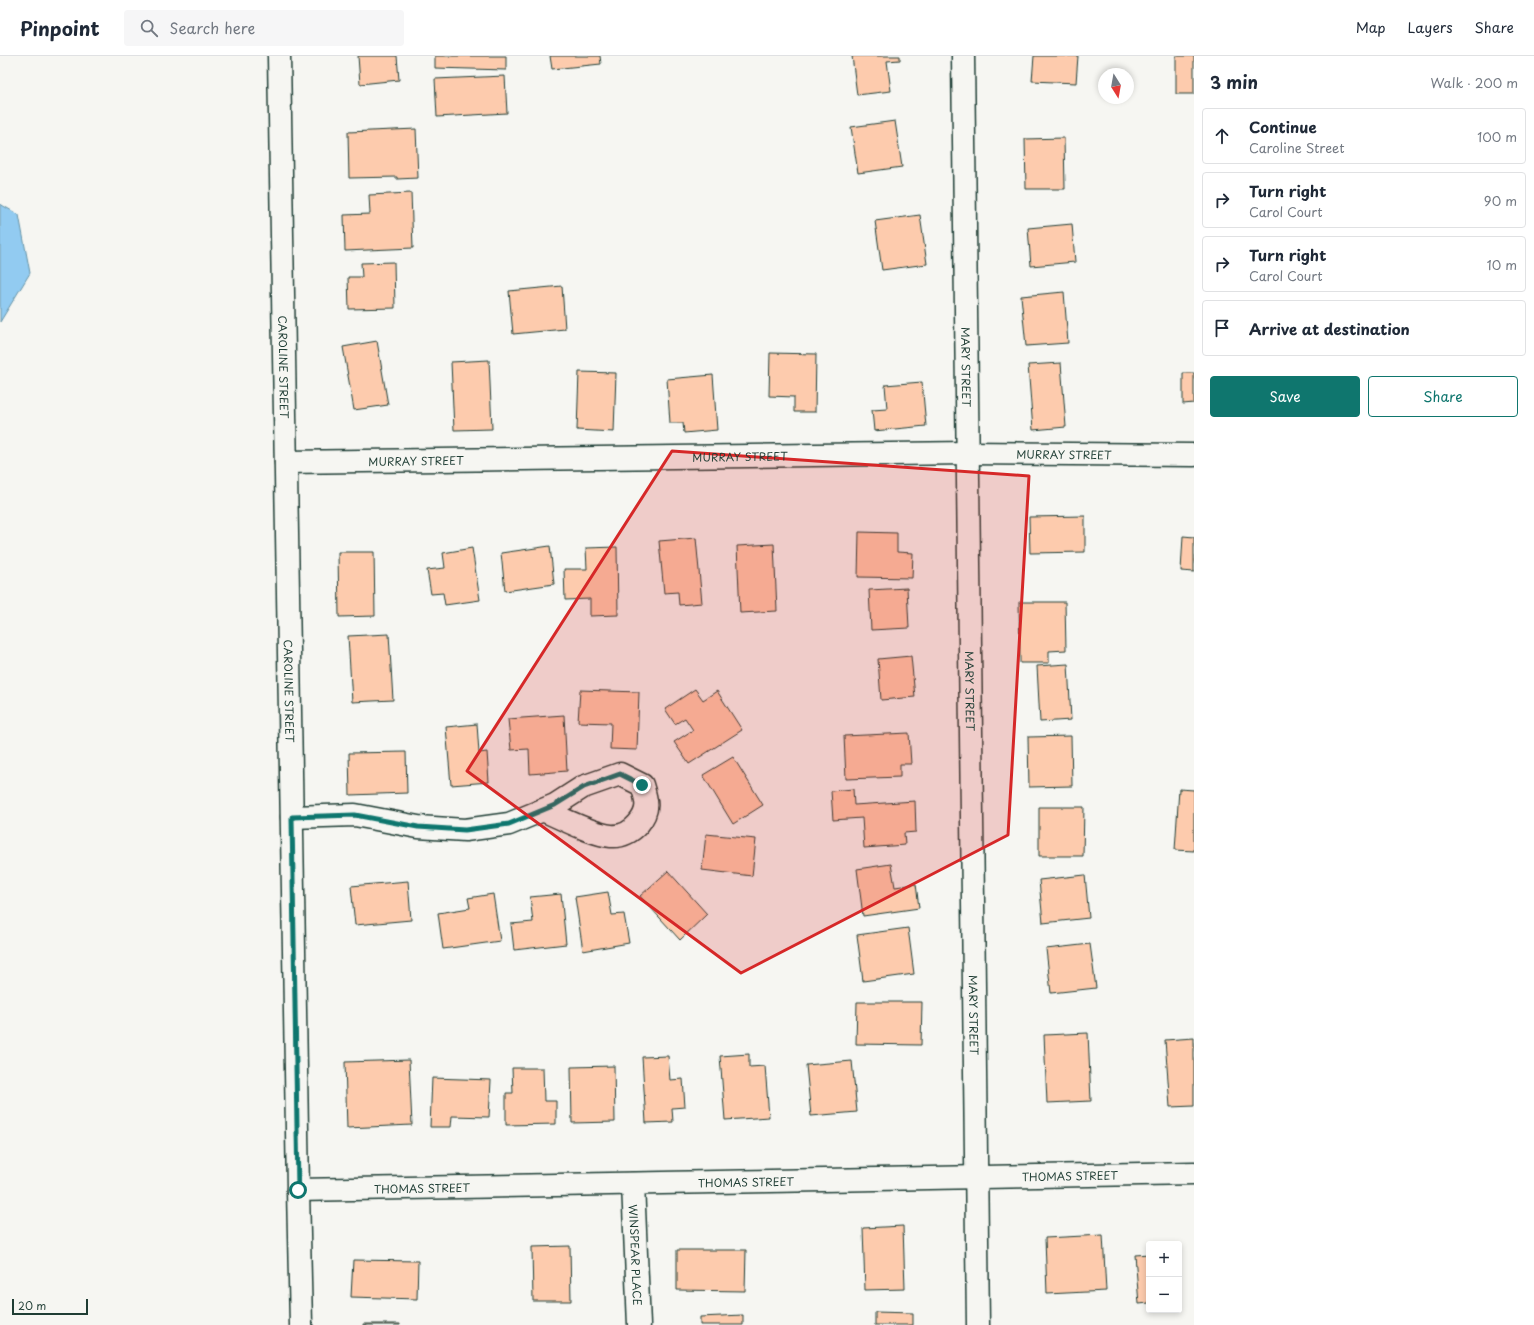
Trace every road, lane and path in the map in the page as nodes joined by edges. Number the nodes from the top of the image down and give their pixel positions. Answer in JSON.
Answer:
{"nodes":[{"id":1,"x":279,"y":56,"type":"edge"},
{"id":2,"x":963,"y":56,"type":"edge"},
{"id":3,"x":968,"y":453,"type":"junction"},
{"id":4,"x":1194,"y":455,"type":"edge"},
{"id":5,"x":286,"y":462,"type":"junction"},
{"id":6,"x":542,"y":810,"type":"dead end"},
{"id":7,"x":292,"y":817,"type":"junction"},
{"id":8,"x":1194,"y":1173,"type":"edge"},
{"id":9,"x":976,"y":1177,"type":"junction"},
{"id":10,"x":633,"y":1184,"type":"junction"},
{"id":11,"x":298,"y":1190,"type":"junction"},
{"id":12,"x":302,"y":1325,"type":"edge"},
{"id":13,"x":639,"y":1325,"type":"edge"},
{"id":14,"x":978,"y":1325,"type":"edge"}],
"edges":[{"from":1,"to":5,"type":"street","name":"CAROLINE STREET"},
{"from":2,"to":3,"type":"street","name":"MARY STREET"},
{"from":3,"to":4,"type":"street","name":"MURRAY STREET"},
{"from":3,"to":5,"type":"street","name":"MURRAY STREET"},
{"from":3,"to":9,"type":"street","name":"MARY STREET"},
{"from":5,"to":7,"type":"street","name":"CAROLINE STREET"},
{"from":6,"to":7,"type":"street"},
{"from":7,"to":11,"type":"street","name":"CAROLINE STREET"},
{"from":8,"to":9,"type":"street","name":"THOMAS STREET"},
{"from":9,"to":10,"type":"street","name":"THOMAS STREET"},
{"from":9,"to":14,"type":"street","name":"MARY STREET"},
{"from":10,"to":11,"type":"street","name":"THOMAS STREET"},
{"from":10,"to":13,"type":"street","name":"WINSPEAR PLACE"},
{"from":11,"to":12,"type":"street","name":"CAROLINE STREET"}]}
